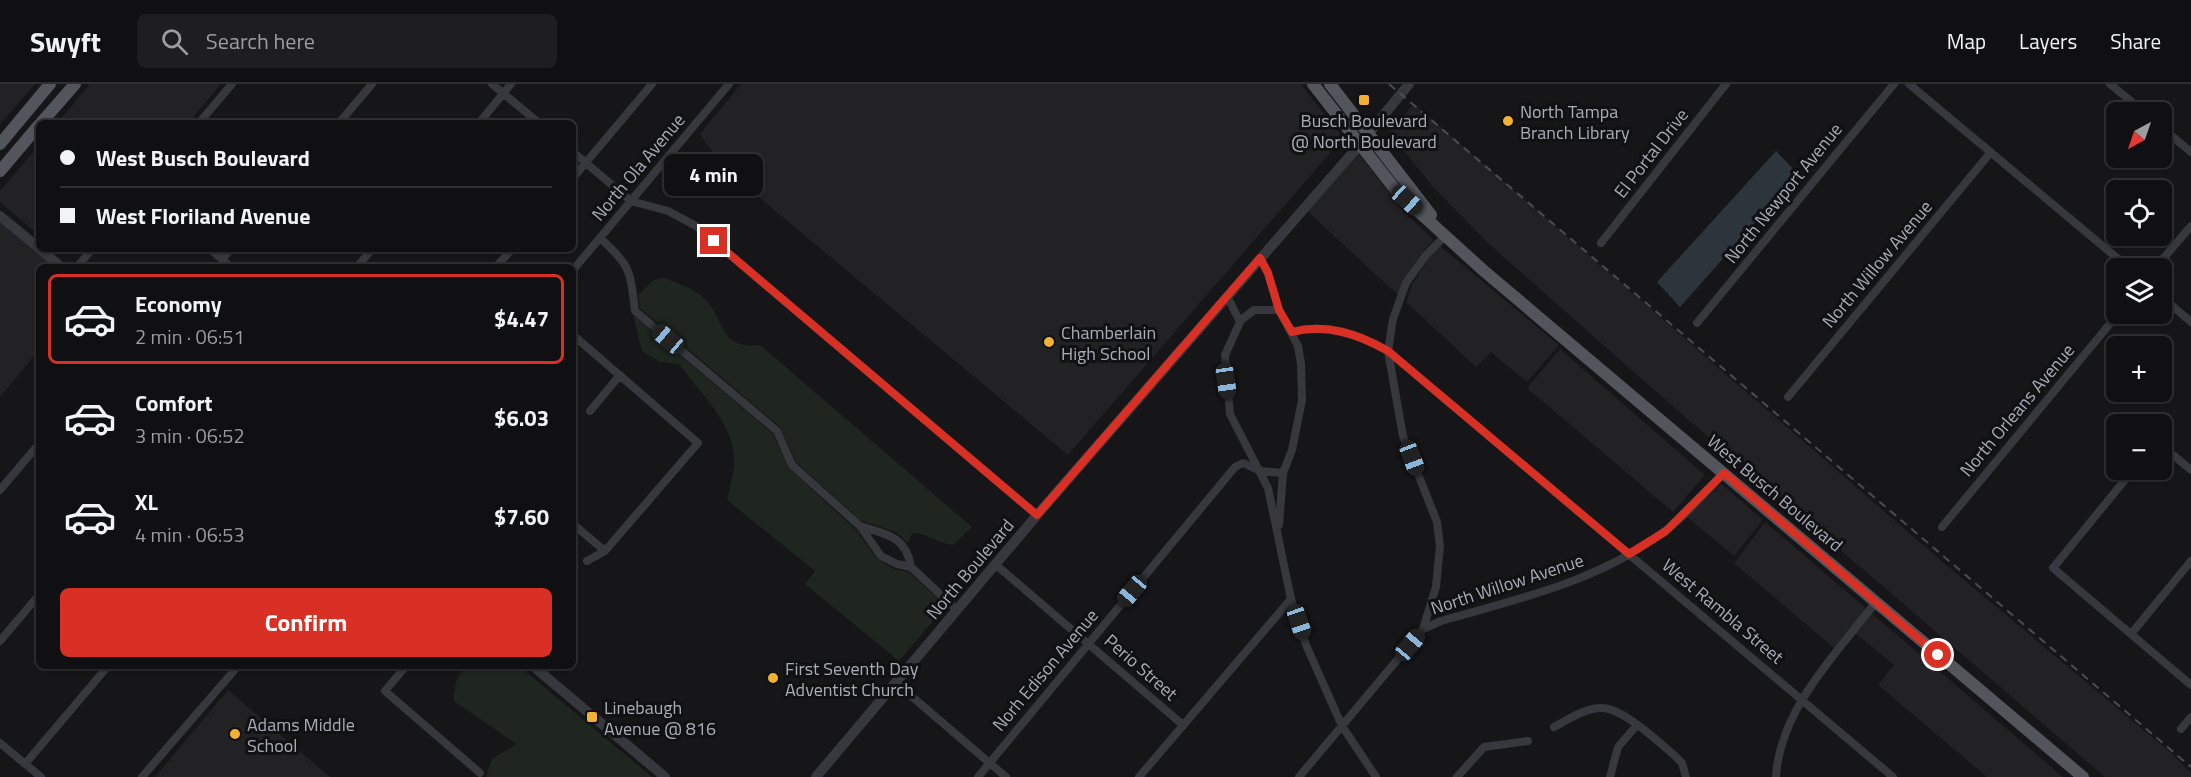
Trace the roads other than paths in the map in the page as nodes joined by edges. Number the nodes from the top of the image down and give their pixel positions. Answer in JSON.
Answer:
{"nodes":[{"id":1,"x":50,"y":84,"type":"edge"},
{"id":2,"x":75,"y":84,"type":"edge"},
{"id":3,"x":232,"y":84,"type":"edge"},
{"id":4,"x":372,"y":84,"type":"edge"},
{"id":5,"x":492,"y":84,"type":"edge"},
{"id":6,"x":511,"y":84,"type":"edge"},
{"id":7,"x":652,"y":84,"type":"edge"},
{"id":8,"x":729,"y":84,"type":"edge"},
{"id":9,"x":1313,"y":84,"type":"edge"},
{"id":10,"x":1330,"y":84,"type":"edge"},
{"id":11,"x":1409,"y":84,"type":"edge"},
{"id":12,"x":1726,"y":84,"type":"edge"},
{"id":13,"x":1894,"y":84,"type":"edge"},
{"id":14,"x":1909,"y":84,"type":"edge"},
{"id":15,"x":2110,"y":84,"type":"edge"},
{"id":16,"x":504,"y":93,"type":"junction"},
{"id":17,"x":2132,"y":102,"type":"edge"},
{"id":18,"x":44,"y":120,"type":"edge"},
{"id":19,"x":202,"y":120,"type":"edge"},
{"id":20,"x":342,"y":120,"type":"edge"},
{"id":21,"x":481,"y":120,"type":"edge"},
{"id":22,"x":536,"y":120,"type":"edge"},
{"id":23,"x":36,"y":129,"type":"edge"},
{"id":24,"x":1369,"y":133,"type":"junction"},
{"id":25,"x":2172,"y":136,"type":"edge"},
{"id":26,"x":0,"y":144,"type":"edge"},
{"id":27,"x":1359,"y":146,"type":"junction"},
{"id":28,"x":1991,"y":152,"type":"junction"},
{"id":29,"x":2191,"y":152,"type":"edge"},
{"id":30,"x":576,"y":155,"type":"edge"},
{"id":31,"x":586,"y":163,"type":"junction"},
{"id":32,"x":0,"y":171,"type":"edge"},
{"id":33,"x":576,"y":175,"type":"edge"},
{"id":34,"x":631,"y":201,"type":"junction"},
{"id":35,"x":0,"y":216,"type":"edge"},
{"id":36,"x":2191,"y":226,"type":"edge"},
{"id":37,"x":1446,"y":235,"type":"junction"},
{"id":38,"x":600,"y":238,"type":"junction"},
{"id":39,"x":1601,"y":243,"type":"dead end"},
{"id":40,"x":36,"y":246,"type":"edge"},
{"id":41,"x":43,"y":252,"type":"edge"},
{"id":42,"x":90,"y":252,"type":"edge"},
{"id":43,"x":214,"y":252,"type":"edge"},
{"id":44,"x":228,"y":252,"type":"edge"},
{"id":45,"x":370,"y":252,"type":"edge"},
{"id":46,"x":509,"y":252,"type":"edge"},
{"id":47,"x":1260,"y":258,"type":"junction"},
{"id":48,"x":2117,"y":258,"type":"edge"},
{"id":49,"x":2164,"y":258,"type":"edge"},
{"id":50,"x":222,"y":259,"type":"junction"},
{"id":51,"x":57,"y":264,"type":"edge"},
{"id":52,"x":80,"y":264,"type":"edge"},
{"id":53,"x":228,"y":264,"type":"edge"},
{"id":54,"x":360,"y":264,"type":"edge"},
{"id":55,"x":499,"y":264,"type":"edge"},
{"id":56,"x":576,"y":266,"type":"edge"},
{"id":57,"x":1227,"y":296,"type":"junction"},
{"id":58,"x":2172,"y":306,"type":"edge"},
{"id":59,"x":1279,"y":310,"type":"junction"},
{"id":60,"x":1240,"y":321,"type":"junction"},
{"id":61,"x":2191,"y":322,"type":"edge"},
{"id":62,"x":1697,"y":323,"type":"dead end"},
{"id":63,"x":2110,"y":324,"type":"edge"},
{"id":64,"x":1292,"y":332,"type":"junction"},
{"id":65,"x":576,"y":338,"type":"edge"},
{"id":66,"x":1388,"y":351,"type":"junction"},
{"id":67,"x":620,"y":375,"type":"junction"},
{"id":68,"x":1788,"y":397,"type":"dead end"},
{"id":69,"x":590,"y":411,"type":"dead end"},
{"id":70,"x":36,"y":448,"type":"edge"},
{"id":71,"x":2172,"y":453,"type":"edge"},
{"id":72,"x":2191,"y":470,"type":"edge"},
{"id":73,"x":1260,"y":471,"type":"junction"},
{"id":74,"x":1283,"y":473,"type":"junction"},
{"id":75,"x":1724,"y":473,"type":"junction"},
{"id":76,"x":2125,"y":480,"type":"edge"},
{"id":77,"x":0,"y":490,"type":"edge"},
{"id":78,"x":1037,"y":515,"type":"junction"},
{"id":79,"x":860,"y":526,"type":"junction"},
{"id":80,"x":576,"y":527,"type":"edge"},
{"id":81,"x":1942,"y":527,"type":"dead end"},
{"id":82,"x":1278,"y":535,"type":"junction"},
{"id":83,"x":605,"y":551,"type":"junction"},
{"id":84,"x":1629,"y":554,"type":"junction"},
{"id":85,"x":587,"y":561,"type":"dead end"},
{"id":86,"x":2191,"y":561,"type":"edge"},
{"id":87,"x":995,"y":564,"type":"junction"},
{"id":88,"x":910,"y":567,"type":"junction"},
{"id":89,"x":36,"y":599,"type":"edge"},
{"id":90,"x":1291,"y":599,"type":"junction"},
{"id":91,"x":1876,"y":602,"type":"junction"},
{"id":92,"x":957,"y":610,"type":"junction"},
{"id":93,"x":1423,"y":630,"type":"junction"},
{"id":94,"x":2131,"y":634,"type":"junction"},
{"id":95,"x":0,"y":641,"type":"edge"},
{"id":96,"x":1088,"y":643,"type":"junction"},
{"id":97,"x":105,"y":669,"type":"edge"},
{"id":98,"x":235,"y":669,"type":"edge"},
{"id":99,"x":403,"y":669,"type":"edge"},
{"id":100,"x":537,"y":669,"type":"edge"},
{"id":101,"x":896,"y":682,"type":"junction"},
{"id":102,"x":2191,"y":686,"type":"edge"},
{"id":103,"x":1802,"y":699,"type":"junction"},
{"id":104,"x":2191,"y":717,"type":"edge"},
{"id":105,"x":1183,"y":724,"type":"junction"},
{"id":106,"x":1637,"y":725,"type":"junction"},
{"id":107,"x":1342,"y":726,"type":"junction"},
{"id":108,"x":1554,"y":727,"type":"dead end"},
{"id":109,"x":2181,"y":729,"type":"dead end"},
{"id":110,"x":1528,"y":741,"type":"dead end"},
{"id":111,"x":0,"y":743,"type":"edge"},
{"id":112,"x":990,"y":763,"type":"junction"},
{"id":113,"x":25,"y":764,"type":"junction"},
{"id":114,"x":480,"y":773,"type":"dead end"},
{"id":115,"x":41,"y":777,"type":"edge"},
{"id":116,"x":142,"y":777,"type":"edge"},
{"id":117,"x":665,"y":777,"type":"edge"},
{"id":118,"x":816,"y":777,"type":"edge"},
{"id":119,"x":978,"y":777,"type":"edge"},
{"id":120,"x":1006,"y":777,"type":"edge"},
{"id":121,"x":1139,"y":777,"type":"edge"},
{"id":122,"x":1299,"y":777,"type":"edge"},
{"id":123,"x":1376,"y":777,"type":"edge"},
{"id":124,"x":1457,"y":777,"type":"edge"},
{"id":125,"x":1610,"y":777,"type":"edge"},
{"id":126,"x":1686,"y":777,"type":"edge"},
{"id":127,"x":1776,"y":777,"type":"edge"},
{"id":128,"x":1893,"y":777,"type":"edge"},
{"id":129,"x":2083,"y":777,"type":"edge"}],
"edges":[{"from":1,"to":26,"type":"main road"},
{"from":2,"to":18,"type":"main road"},
{"from":3,"to":19,"type":"street"},
{"from":4,"to":20,"type":"street"},
{"from":5,"to":16,"type":"street"},
{"from":6,"to":16,"type":"street"},
{"from":7,"to":31,"type":"street"},
{"from":8,"to":34,"type":"street","name":"North Ola Avenue"},
{"from":9,"to":27,"type":"main road","name":"West Busch Boulevard"},
{"from":10,"to":24,"type":"main road","name":"West Busch Boulevard"},
{"from":11,"to":24,"type":"street","name":"North Boulevard"},
{"from":12,"to":39,"type":"street","name":"El Portal Drive"},
{"from":13,"to":62,"type":"street","name":"North Newport Avenue"},
{"from":14,"to":28,"type":"street"},
{"from":15,"to":17,"type":"street"},
{"from":16,"to":21,"type":"street"},
{"from":16,"to":22,"type":"street"},
{"from":23,"to":32,"type":"main road"},
{"from":24,"to":27,"type":"street","name":"North Boulevard"},
{"from":24,"to":37,"type":"main road","name":"West Busch Boulevard"},
{"from":25,"to":29,"type":"street"},
{"from":27,"to":37,"type":"main road","name":"West Busch Boulevard"},
{"from":27,"to":47,"type":"street","name":"North Boulevard"},
{"from":28,"to":48,"type":"street"},
{"from":28,"to":68,"type":"street","name":"North Willow Avenue"},
{"from":30,"to":31,"type":"street"},
{"from":31,"to":33,"type":"street"},
{"from":31,"to":34,"type":"street"},
{"from":34,"to":38,"type":"street","name":"North Ola Avenue"},
{"from":34,"to":78,"type":"street"},
{"from":35,"to":40,"type":"street"},
{"from":36,"to":49,"type":"street"},
{"from":37,"to":66,"type":"street"},
{"from":37,"to":75,"type":"main road","name":"West Busch Boulevard"},
{"from":38,"to":56,"type":"street","name":"North Ola Avenue"},
{"from":38,"to":79,"type":"street"},
{"from":41,"to":51,"type":"street"},
{"from":42,"to":52,"type":"street"},
{"from":43,"to":50,"type":"street"},
{"from":44,"to":50,"type":"street"},
{"from":45,"to":54,"type":"street"},
{"from":46,"to":55,"type":"street"},
{"from":47,"to":57,"type":"street","name":"North Boulevard"},
{"from":47,"to":59,"type":"street"},
{"from":50,"to":53,"type":"street"},
{"from":57,"to":60,"type":"street"},
{"from":57,"to":78,"type":"street","name":"North Boulevard"},
{"from":58,"to":61,"type":"street"},
{"from":59,"to":60,"type":"street"},
{"from":59,"to":64,"type":"street"},
{"from":60,"to":73,"type":"street"},
{"from":63,"to":81,"type":"street","name":"North Orleans Avenue"},
{"from":64,"to":66,"type":"street","name":"West Rambla Street"},
{"from":64,"to":74,"type":"street"},
{"from":65,"to":67,"type":"street"},
{"from":66,"to":84,"type":"street","name":"West Rambla Street"},
{"from":66,"to":93,"type":"street"},
{"from":67,"to":69,"type":"street"},
{"from":67,"to":83,"type":"street"},
{"from":70,"to":77,"type":"street"},
{"from":71,"to":72,"type":"street"},
{"from":73,"to":74,"type":"street"},
{"from":73,"to":82,"type":"street"},
{"from":73,"to":96,"type":"street","name":"Norh Edison Avenue"},
{"from":74,"to":82,"type":"street"},
{"from":75,"to":84,"type":"street","name":"North Willow Avenue"},
{"from":75,"to":91,"type":"main road","name":"West Busch Boulevard"},
{"from":76,"to":94,"type":"street"},
{"from":78,"to":87,"type":"street","name":"North Boulevard"},
{"from":79,"to":88,"type":"street"},
{"from":79,"to":88,"type":"street"},
{"from":80,"to":83,"type":"street"},
{"from":82,"to":90,"type":"street"},
{"from":83,"to":85,"type":"street"},
{"from":84,"to":93,"type":"street","name":"North Willow Avenue"},
{"from":84,"to":103,"type":"street","name":"West Rambla Street"},
{"from":86,"to":94,"type":"street"},
{"from":87,"to":92,"type":"street","name":"North Boulevard"},
{"from":87,"to":96,"type":"street","name":"Perio Street"},
{"from":88,"to":92,"type":"street"},
{"from":89,"to":95,"type":"street"},
{"from":90,"to":105,"type":"street"},
{"from":90,"to":107,"type":"street"},
{"from":91,"to":103,"type":"street"},
{"from":91,"to":129,"type":"main road","name":"West Busch Boulevard"},
{"from":92,"to":101,"type":"street","name":"North Boulevard"},
{"from":93,"to":107,"type":"street","name":"North Willow Avenue"},
{"from":94,"to":102,"type":"street"},
{"from":96,"to":105,"type":"street","name":"Perio Street"},
{"from":96,"to":112,"type":"street","name":"Norh Edison Avenue"},
{"from":97,"to":113,"type":"street"},
{"from":98,"to":116,"type":"street"},
{"from":99,"to":114,"type":"street"},
{"from":100,"to":117,"type":"street"},
{"from":101,"to":112,"type":"street"},
{"from":101,"to":118,"type":"street","name":"North Boulevard"},
{"from":103,"to":127,"type":"street"},
{"from":103,"to":128,"type":"street","name":"West Rambla Street"},
{"from":104,"to":109,"type":"street"},
{"from":105,"to":121,"type":"street"},
{"from":106,"to":108,"type":"street"},
{"from":106,"to":125,"type":"street"},
{"from":106,"to":126,"type":"street"},
{"from":107,"to":122,"type":"street","name":"North Willow Avenue"},
{"from":107,"to":123,"type":"street"},
{"from":110,"to":124,"type":"street"},
{"from":111,"to":113,"type":"street"},
{"from":112,"to":119,"type":"street","name":"Norh Edison Avenue"},
{"from":112,"to":120,"type":"street"},
{"from":113,"to":115,"type":"street"}]}
